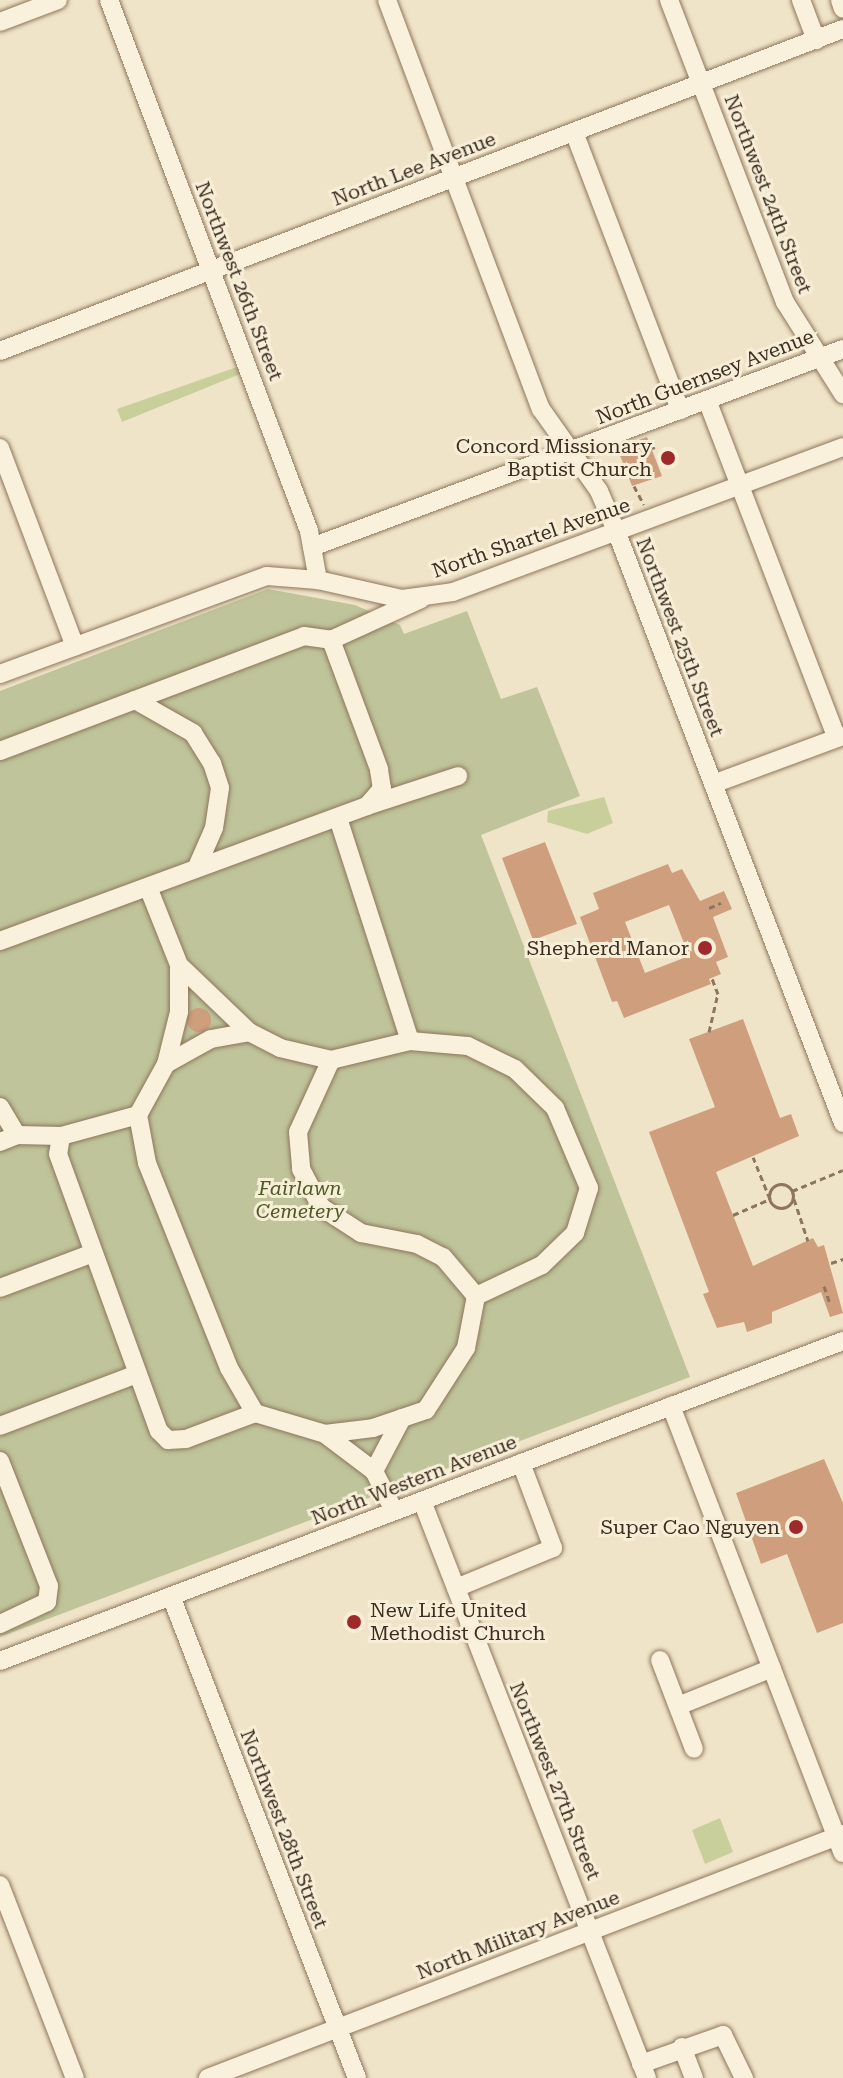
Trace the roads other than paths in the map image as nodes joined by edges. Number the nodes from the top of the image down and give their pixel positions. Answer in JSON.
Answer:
{"nodes":[{"id":1,"x":58,"y":0,"type":"edge"},
{"id":2,"x":109,"y":0,"type":"edge"},
{"id":3,"x":387,"y":0,"type":"edge"},
{"id":4,"x":669,"y":0,"type":"edge"},
{"id":5,"x":801,"y":0,"type":"edge"},
{"id":6,"x":840,"y":0,"type":"edge"},
{"id":7,"x":843,"y":9,"type":"edge"},
{"id":8,"x":0,"y":22,"type":"edge"},
{"id":9,"x":843,"y":29,"type":"edge"},
{"id":10,"x":816,"y":40,"type":"junction"},
{"id":11,"x":701,"y":83,"type":"junction"},
{"id":12,"x":574,"y":132,"type":"junction"},
{"id":13,"x":454,"y":178,"type":"junction"},
{"id":14,"x":211,"y":270,"type":"junction"},
{"id":15,"x":843,"y":349,"type":"edge"},
{"id":16,"x":0,"y":351,"type":"edge"},
{"id":17,"x":818,"y":358,"type":"junction"},
{"id":18,"x":843,"y":394,"type":"edge"},
{"id":19,"x":707,"y":400,"type":"junction"},
{"id":20,"x":680,"y":410,"type":"junction"},
{"id":21,"x":843,"y":447,"type":"edge"},
{"id":22,"x":0,"y":448,"type":"edge"},
{"id":23,"x":571,"y":451,"type":"junction"},
{"id":24,"x":740,"y":486,"type":"junction"},
{"id":25,"x":617,"y":533,"type":"junction"},
{"id":26,"x":312,"y":547,"type":"junction"},
{"id":27,"x":318,"y":580,"type":"junction"},
{"id":28,"x":423,"y":598,"type":"junction"},
{"id":29,"x":331,"y":640,"type":"junction"},
{"id":30,"x":75,"y":646,"type":"junction"},
{"id":31,"x":0,"y":674,"type":"edge"},
{"id":32,"x":135,"y":700,"type":"junction"},
{"id":33,"x":840,"y":737,"type":"edge"},
{"id":34,"x":0,"y":751,"type":"edge"},
{"id":35,"x":458,"y":776,"type":"dead end"},
{"id":36,"x":713,"y":784,"type":"junction"},
{"id":37,"x":367,"y":806,"type":"junction"},
{"id":38,"x":338,"y":818,"type":"junction"},
{"id":39,"x":197,"y":867,"type":"junction"},
{"id":40,"x":148,"y":887,"type":"junction"},
{"id":41,"x":0,"y":941,"type":"edge"},
{"id":42,"x":179,"y":965,"type":"junction"},
{"id":43,"x":249,"y":1032,"type":"junction"},
{"id":44,"x":410,"y":1041,"type":"junction"},
{"id":45,"x":331,"y":1060,"type":"junction"},
{"id":46,"x":166,"y":1064,"type":"junction"},
{"id":47,"x":835,"y":1079,"type":"edge"},
{"id":48,"x":0,"y":1107,"type":"edge"},
{"id":49,"x":138,"y":1115,"type":"junction"},
{"id":50,"x":843,"y":1123,"type":"edge"},
{"id":51,"x":61,"y":1136,"type":"junction"},
{"id":52,"x":9,"y":1138,"type":"edge"},
{"id":53,"x":93,"y":1253,"type":"junction"},
{"id":54,"x":0,"y":1288,"type":"edge"},
{"id":55,"x":476,"y":1296,"type":"junction"},
{"id":56,"x":843,"y":1341,"type":"edge"},
{"id":57,"x":137,"y":1374,"type":"junction"},
{"id":58,"x":671,"y":1406,"type":"junction"},
{"id":59,"x":255,"y":1413,"type":"junction"},
{"id":60,"x":402,"y":1418,"type":"junction"},
{"id":61,"x":0,"y":1426,"type":"edge"},
{"id":62,"x":325,"y":1434,"type":"junction"},
{"id":63,"x":0,"y":1461,"type":"edge"},
{"id":64,"x":521,"y":1463,"type":"junction"},
{"id":65,"x":374,"y":1471,"type":"junction"},
{"id":66,"x":422,"y":1501,"type":"junction"},
{"id":67,"x":394,"y":1511,"type":"junction"},
{"id":68,"x":456,"y":1588,"type":"junction"},
{"id":69,"x":171,"y":1596,"type":"junction"},
{"id":70,"x":0,"y":1624,"type":"edge"},
{"id":71,"x":660,"y":1660,"type":"dead end"},
{"id":72,"x":0,"y":1661,"type":"edge"},
{"id":73,"x":772,"y":1668,"type":"junction"},
{"id":74,"x":678,"y":1706,"type":"junction"},
{"id":75,"x":694,"y":1749,"type":"dead end"},
{"id":76,"x":841,"y":1841,"type":"edge"},
{"id":77,"x":0,"y":1885,"type":"edge"},
{"id":78,"x":591,"y":1931,"type":"junction"},
{"id":79,"x":337,"y":2028,"type":"junction"},
{"id":80,"x":682,"y":2047,"type":"junction"},
{"id":81,"x":644,"y":2071,"type":"edge"},
{"id":82,"x":75,"y":2078,"type":"edge"},
{"id":83,"x":208,"y":2078,"type":"edge"},
{"id":84,"x":357,"y":2078,"type":"edge"},
{"id":85,"x":694,"y":2078,"type":"edge"},
{"id":86,"x":744,"y":2078,"type":"edge"}],
"edges":[{"from":1,"to":8,"type":"street"},
{"from":2,"to":14,"type":"street","name":"Northwest 26th Street"},
{"from":3,"to":13,"type":"street","name":"Northwest 25th Street"},
{"from":4,"to":11,"type":"street","name":"Northwest 24th Street"},
{"from":5,"to":10,"type":"street"},
{"from":6,"to":7,"type":"street"},
{"from":9,"to":10,"type":"street","name":"North Lee Avenue"},
{"from":10,"to":11,"type":"street","name":"North Lee Avenue"},
{"from":11,"to":12,"type":"street","name":"North Lee Avenue"},
{"from":11,"to":17,"type":"street","name":"Northwest 24th Street"},
{"from":12,"to":13,"type":"street","name":"North Lee Avenue"},
{"from":12,"to":20,"type":"street"},
{"from":13,"to":14,"type":"street","name":"North Lee Avenue"},
{"from":13,"to":23,"type":"street","name":"Northwest 25th Street"},
{"from":14,"to":16,"type":"street","name":"North Lee Avenue"},
{"from":14,"to":26,"type":"street","name":"Northwest 26th Street"},
{"from":15,"to":17,"type":"street","name":"North Guernsey Avenue"},
{"from":17,"to":18,"type":"street","name":"Northwest 24th Street"},
{"from":17,"to":19,"type":"street","name":"North Guernsey Avenue"},
{"from":19,"to":20,"type":"street","name":"North Guernsey Avenue"},
{"from":19,"to":24,"type":"street"},
{"from":20,"to":23,"type":"street","name":"North Guernsey Avenue"},
{"from":21,"to":24,"type":"street","name":"North Shartel Avenue"},
{"from":22,"to":30,"type":"street"},
{"from":23,"to":25,"type":"street","name":"Northwest 25th Street"},
{"from":23,"to":26,"type":"street","name":"North Guernsey Avenue"},
{"from":24,"to":25,"type":"street","name":"North Shartel Avenue"},
{"from":24,"to":33,"type":"street"},
{"from":25,"to":28,"type":"street","name":"North Shartel Avenue"},
{"from":25,"to":36,"type":"street","name":"Northwest 25th Street"},
{"from":26,"to":27,"type":"street","name":"Northwest 26th Street"},
{"from":27,"to":28,"type":"street","name":"North Shartel Avenue"},
{"from":27,"to":30,"type":"street","name":"North Shartel Avenue"},
{"from":28,"to":29,"type":"street"},
{"from":29,"to":32,"type":"street"},
{"from":29,"to":37,"type":"street"},
{"from":30,"to":31,"type":"street","name":"North Shartel Avenue"},
{"from":32,"to":34,"type":"street"},
{"from":32,"to":39,"type":"street"},
{"from":33,"to":36,"type":"street"},
{"from":35,"to":37,"type":"street"},
{"from":36,"to":47,"type":"street","name":"Northwest 25th Street"},
{"from":37,"to":38,"type":"street"},
{"from":38,"to":39,"type":"street"},
{"from":38,"to":44,"type":"street"},
{"from":39,"to":40,"type":"street"},
{"from":40,"to":41,"type":"street"},
{"from":40,"to":42,"type":"street"},
{"from":42,"to":43,"type":"street"},
{"from":42,"to":46,"type":"street"},
{"from":43,"to":45,"type":"street"},
{"from":43,"to":46,"type":"street"},
{"from":44,"to":45,"type":"street"},
{"from":44,"to":55,"type":"street"},
{"from":45,"to":55,"type":"street"},
{"from":46,"to":49,"type":"street"},
{"from":47,"to":50,"type":"street","name":"Northwest 25th Street"},
{"from":48,"to":52,"type":"street"},
{"from":49,"to":51,"type":"street"},
{"from":49,"to":59,"type":"street"},
{"from":51,"to":52,"type":"street"},
{"from":51,"to":53,"type":"street"},
{"from":53,"to":54,"type":"street"},
{"from":53,"to":57,"type":"street"},
{"from":55,"to":60,"type":"street"},
{"from":56,"to":58,"type":"street","name":"North Western Avenue"},
{"from":57,"to":59,"type":"street"},
{"from":57,"to":61,"type":"street"},
{"from":58,"to":64,"type":"street","name":"North Western Avenue"},
{"from":58,"to":73,"type":"street"},
{"from":59,"to":62,"type":"street"},
{"from":60,"to":62,"type":"street"},
{"from":60,"to":65,"type":"street"},
{"from":62,"to":65,"type":"street"},
{"from":63,"to":70,"type":"street"},
{"from":64,"to":66,"type":"street","name":"North Western Avenue"},
{"from":64,"to":68,"type":"street"},
{"from":65,"to":67,"type":"street"},
{"from":66,"to":67,"type":"street","name":"North Western Avenue"},
{"from":66,"to":68,"type":"street","name":"Northwest 27th Street"},
{"from":67,"to":69,"type":"street","name":"North Western Avenue"},
{"from":68,"to":78,"type":"street","name":"Northwest 27th Street"},
{"from":69,"to":72,"type":"street","name":"North Western Avenue"},
{"from":69,"to":79,"type":"street","name":"Northwest 28th Street"},
{"from":71,"to":74,"type":"street"},
{"from":73,"to":74,"type":"street"},
{"from":73,"to":76,"type":"street"},
{"from":74,"to":75,"type":"street"},
{"from":76,"to":78,"type":"street","name":"North Military Avenue"},
{"from":77,"to":82,"type":"street"},
{"from":78,"to":79,"type":"street","name":"North Military Avenue"},
{"from":78,"to":81,"type":"street","name":"Northwest 27th Street"},
{"from":79,"to":83,"type":"street","name":"North Military Avenue"},
{"from":79,"to":84,"type":"street","name":"Northwest 28th Street"},
{"from":80,"to":81,"type":"street"},
{"from":80,"to":85,"type":"street"},
{"from":80,"to":86,"type":"street"}]}
